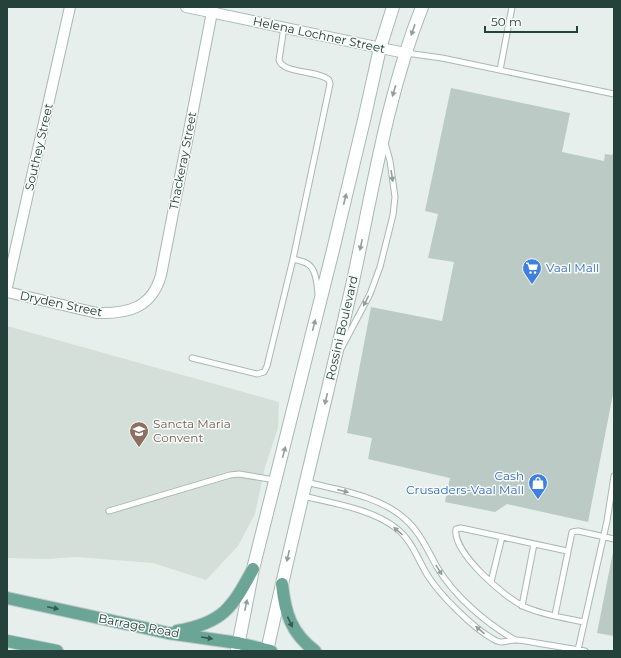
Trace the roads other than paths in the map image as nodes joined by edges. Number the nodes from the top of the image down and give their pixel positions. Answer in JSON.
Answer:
{"nodes":[{"id":1,"x":70,"y":7,"type":"edge"},
{"id":2,"x":186,"y":7,"type":"edge"},
{"id":3,"x":393,"y":7,"type":"edge"},
{"id":4,"x":422,"y":7,"type":"edge"},
{"id":5,"x":512,"y":7,"type":"edge"},
{"id":6,"x":212,"y":10,"type":"edge"},
{"id":7,"x":284,"y":27,"type":"junction"},
{"id":8,"x":380,"y":48,"type":"junction"},
{"id":9,"x":405,"y":53,"type":"junction"},
{"id":10,"x":500,"y":70,"type":"junction"},
{"id":11,"x":614,"y":94,"type":"edge"},
{"id":12,"x":384,"y":138,"type":"junction"},
{"id":13,"x":293,"y":259,"type":"junction"},
{"id":14,"x":7,"y":287,"type":"edge"},
{"id":15,"x":7,"y":292,"type":"edge"},
{"id":16,"x":320,"y":303,"type":"junction"},
{"id":17,"x":138,"y":306,"type":"joint"},
{"id":18,"x":192,"y":358,"type":"dead end"},
{"id":19,"x":334,"y":364,"type":"junction"},
{"id":20,"x":614,"y":476,"type":"edge"},
{"id":21,"x":276,"y":481,"type":"junction"},
{"id":22,"x":306,"y":482,"type":"junction"},
{"id":23,"x":303,"y":496,"type":"junction"},
{"id":24,"x":109,"y":511,"type":"dead end"},
{"id":25,"x":603,"y":536,"type":"junction"},
{"id":26,"x":502,"y":537,"type":"junction"},
{"id":27,"x":614,"y":539,"type":"edge"},
{"id":28,"x":534,"y":544,"type":"junction"},
{"id":29,"x":567,"y":551,"type":"junction"},
{"id":30,"x":253,"y":569,"type":"junction"},
{"id":31,"x":491,"y":582,"type":"junction"},
{"id":32,"x":282,"y":584,"type":"junction"},
{"id":33,"x":7,"y":598,"type":"edge"},
{"id":34,"x":522,"y":606,"type":"junction"},
{"id":35,"x":554,"y":616,"type":"junction"},
{"id":36,"x":584,"y":622,"type":"junction"},
{"id":37,"x":168,"y":633,"type":"junction"},
{"id":38,"x":515,"y":640,"type":"junction"},
{"id":39,"x":7,"y":641,"type":"edge"},
{"id":40,"x":238,"y":647,"type":"edge"},
{"id":41,"x":578,"y":650,"type":"junction"},
{"id":42,"x":57,"y":651,"type":"edge"},
{"id":43,"x":269,"y":651,"type":"edge"},
{"id":44,"x":315,"y":651,"type":"edge"},
{"id":45,"x":585,"y":651,"type":"edge"}],
"edges":[{"from":1,"to":14,"type":"street","name":"Southey Street"},
{"from":2,"to":6,"type":"street","name":"Helena Lochner Street"},
{"from":3,"to":8,"type":"street"},
{"from":4,"to":9,"type":"street","name":"Rossini Boulevard","one_way":true},
{"from":5,"to":10,"type":"lane"},
{"from":6,"to":7,"type":"street","name":"Helena Lochner Street"},
{"from":6,"to":17,"type":"street","name":"Thackeray Street"},
{"from":7,"to":8,"type":"street","name":"Helena Lochner Street"},
{"from":7,"to":13,"type":"lane"},
{"from":8,"to":9,"type":"street","name":"Helena Lochner Street"},
{"from":16,"to":8,"type":"street","one_way":true},
{"from":9,"to":10,"type":"lane"},
{"from":9,"to":12,"type":"street","name":"Rossini Boulevard","one_way":true},
{"from":10,"to":11,"type":"lane"},
{"from":12,"to":19,"type":"street","name":"Rossini Boulevard","one_way":true},
{"from":12,"to":19,"type":"lane","one_way":true},
{"from":13,"to":16,"type":"lane"},
{"from":13,"to":18,"type":"lane"},
{"from":15,"to":17,"type":"street","name":"Dryden Street"},
{"from":21,"to":16,"type":"street","one_way":true},
{"from":19,"to":22,"type":"street","name":"Rossini Boulevard","one_way":true},
{"from":20,"to":25,"type":"lane"},
{"from":21,"to":24,"type":"lane"},
{"from":21,"to":30,"type":"street"},
{"from":22,"to":23,"type":"street","name":"Rossini Boulevard"},
{"from":22,"to":38,"type":"lane","one_way":true},
{"from":23,"to":32,"type":"street","name":"Rossini Boulevard","one_way":true},
{"from":38,"to":23,"type":"lane","one_way":true},
{"from":25,"to":27,"type":"lane"},
{"from":25,"to":29,"type":"lane"},
{"from":25,"to":36,"type":"lane"},
{"from":26,"to":28,"type":"lane"},
{"from":26,"to":31,"type":"lane"},
{"from":26,"to":31,"type":"lane"},
{"from":28,"to":29,"type":"lane"},
{"from":28,"to":34,"type":"lane"},
{"from":29,"to":35,"type":"lane"},
{"from":30,"to":37,"type":"main road"},
{"from":40,"to":30,"type":"street","one_way":true},
{"from":31,"to":34,"type":"lane"},
{"from":32,"to":43,"type":"street","name":"Rossini Boulevard"},
{"from":32,"to":44,"type":"main road","one_way":true},
{"from":33,"to":37,"type":"main road","name":"Barrage Road","one_way":true},
{"from":34,"to":35,"type":"lane"},
{"from":35,"to":36,"type":"lane"},
{"from":36,"to":41,"type":"lane"},
{"from":37,"to":40,"type":"main road","name":"Barrage Road","one_way":true},
{"from":38,"to":41,"type":"lane"},
{"from":39,"to":42,"type":"main road"},
{"from":40,"to":43,"type":"main road","name":"Barrage Road"},
{"from":41,"to":45,"type":"lane"}]}
